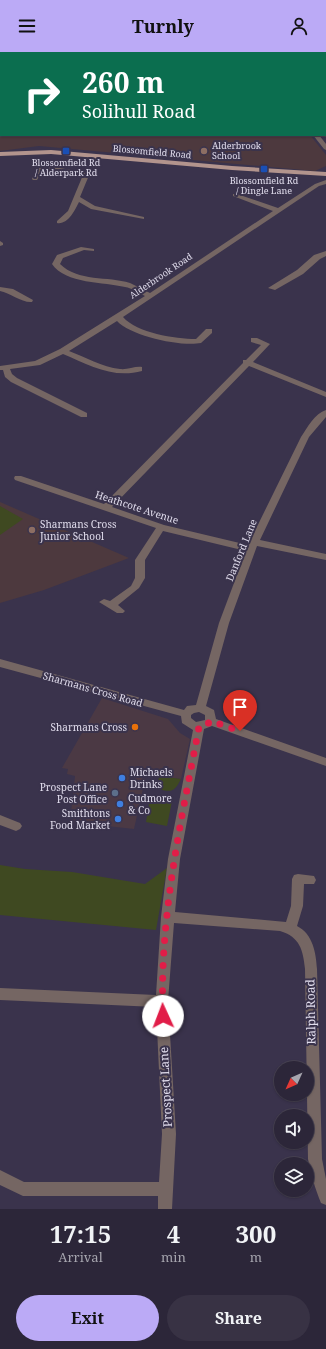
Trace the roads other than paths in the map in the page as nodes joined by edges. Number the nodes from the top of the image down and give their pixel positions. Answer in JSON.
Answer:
{"nodes":[{"id":1,"x":317,"y":136,"type":"edge"},
{"id":2,"x":325,"y":145,"type":"edge"},
{"id":3,"x":0,"y":154,"type":"edge"},
{"id":4,"x":94,"y":156,"type":"junction"},
{"id":5,"x":86,"y":174,"type":"junction"},
{"id":6,"x":326,"y":174,"type":"edge"},
{"id":7,"x":35,"y":179,"type":"dead end"},
{"id":8,"x":326,"y":182,"type":"edge"},
{"id":9,"x":235,"y":195,"type":"dead end"},
{"id":10,"x":77,"y":198,"type":"junction"},
{"id":11,"x":93,"y":208,"type":"junction"},
{"id":12,"x":277,"y":210,"type":"junction"},
{"id":13,"x":71,"y":212,"type":"junction"},
{"id":14,"x":142,"y":218,"type":"dead end"},
{"id":15,"x":59,"y":222,"type":"dead end"},
{"id":16,"x":92,"y":250,"type":"dead end"},
{"id":17,"x":326,"y":252,"type":"edge"},
{"id":18,"x":286,"y":288,"type":"dead end"},
{"id":19,"x":0,"y":289,"type":"edge"},
{"id":20,"x":149,"y":295,"type":"junction"},
{"id":21,"x":25,"y":296,"type":"dead end"},
{"id":22,"x":118,"y":317,"type":"junction"},
{"id":23,"x":209,"y":331,"type":"dead end"},
{"id":24,"x":254,"y":340,"type":"dead end"},
{"id":25,"x":266,"y":344,"type":"junction"},
{"id":26,"x":276,"y":348,"type":"dead end"},
{"id":27,"x":64,"y":351,"type":"junction"},
{"id":28,"x":246,"y":362,"type":"junction"},
{"id":29,"x":3,"y":368,"type":"edge"},
{"id":30,"x":139,"y":369,"type":"dead end"},
{"id":31,"x":326,"y":395,"type":"edge"},
{"id":32,"x":326,"y":412,"type":"edge"},
{"id":33,"x":84,"y":415,"type":"dead end"},
{"id":34,"x":18,"y":478,"type":"dead end"},
{"id":35,"x":105,"y":509,"type":"junction"},
{"id":36,"x":161,"y":527,"type":"junction"},
{"id":37,"x":253,"y":546,"type":"junction"},
{"id":38,"x":326,"y":557,"type":"edge"},
{"id":39,"x":112,"y":606,"type":"dead end"},
{"id":40,"x":0,"y":662,"type":"edge"},
{"id":41,"x":200,"y":708,"type":"junction"},
{"id":42,"x":186,"y":714,"type":"junction"},
{"id":43,"x":211,"y":721,"type":"junction"},
{"id":44,"x":199,"y":727,"type":"junction"},
{"id":45,"x":326,"y":762,"type":"edge"},
{"id":46,"x":0,"y":820,"type":"edge"},
{"id":47,"x":16,"y":826,"type":"dead end"},
{"id":48,"x":310,"y":880,"type":"dead end"},
{"id":49,"x":167,"y":917,"type":"junction"},
{"id":50,"x":290,"y":928,"type":"junction"},
{"id":51,"x":0,"y":994,"type":"edge"},
{"id":52,"x":162,"y":1001,"type":"junction"},
{"id":53,"x":0,"y":1178,"type":"edge"},
{"id":54,"x":165,"y":1189,"type":"junction"},
{"id":55,"x":326,"y":1198,"type":"edge"},
{"id":56,"x":165,"y":1209,"type":"edge"}],
"edges":[{"from":1,"to":2,"type":"street"},
{"from":3,"to":4,"type":"main road","name":"Blossomfield Road"},
{"from":4,"to":5,"type":"street"},
{"from":4,"to":6,"type":"main road","name":"Blossomfield Road"},
{"from":5,"to":7,"type":"street"},
{"from":5,"to":10,"type":"street"},
{"from":8,"to":12,"type":"street","name":"Alderbrook Road"},
{"from":9,"to":12,"type":"street"},
{"from":10,"to":11,"type":"street"},
{"from":10,"to":13,"type":"street"},
{"from":11,"to":13,"type":"street"},
{"from":11,"to":14,"type":"street"},
{"from":12,"to":20,"type":"street","name":"Alderbrook Road"},
{"from":13,"to":15,"type":"street"},
{"from":16,"to":20,"type":"street"},
{"from":17,"to":18,"type":"street"},
{"from":19,"to":21,"type":"street"},
{"from":20,"to":22,"type":"street","name":"Alderbrook Road"},
{"from":22,"to":23,"type":"street"},
{"from":22,"to":27,"type":"street","name":"Alderbrook Road"},
{"from":24,"to":25,"type":"street"},
{"from":25,"to":26,"type":"street"},
{"from":25,"to":28,"type":"street"},
{"from":27,"to":29,"type":"street","name":"Alderbrook Road"},
{"from":27,"to":30,"type":"street"},
{"from":28,"to":31,"type":"street"},
{"from":28,"to":35,"type":"street"},
{"from":29,"to":33,"type":"street"},
{"from":32,"to":37,"type":"street","name":"Danford Lane"},
{"from":34,"to":35,"type":"street","name":"Heathcote Avenue"},
{"from":35,"to":36,"type":"street","name":"Heathcote Avenue"},
{"from":36,"to":37,"type":"street","name":"Heathcote Avenue"},
{"from":36,"to":39,"type":"street"},
{"from":37,"to":38,"type":"street","name":"Heathcote Avenue"},
{"from":37,"to":41,"type":"street","name":"Danford Lane"},
{"from":40,"to":42,"type":"street","name":"Sharmans Cross Road"},
{"from":41,"to":42,"type":"street"},
{"from":41,"to":43,"type":"street"},
{"from":42,"to":44,"type":"street"},
{"from":43,"to":44,"type":"street"},
{"from":43,"to":45,"type":"street"},
{"from":44,"to":49,"type":"street","name":"Prospect Lane"},
{"from":46,"to":47,"type":"street"},
{"from":48,"to":50,"type":"street"},
{"from":49,"to":50,"type":"street"},
{"from":49,"to":52,"type":"street","name":"Prospect Lane"},
{"from":50,"to":55,"type":"street","name":"Ralph Road"},
{"from":51,"to":52,"type":"street"},
{"from":52,"to":54,"type":"street","name":"Prospect Lane"},
{"from":53,"to":54,"type":"street"},
{"from":54,"to":56,"type":"street","name":"Prospect Lane"}]}
